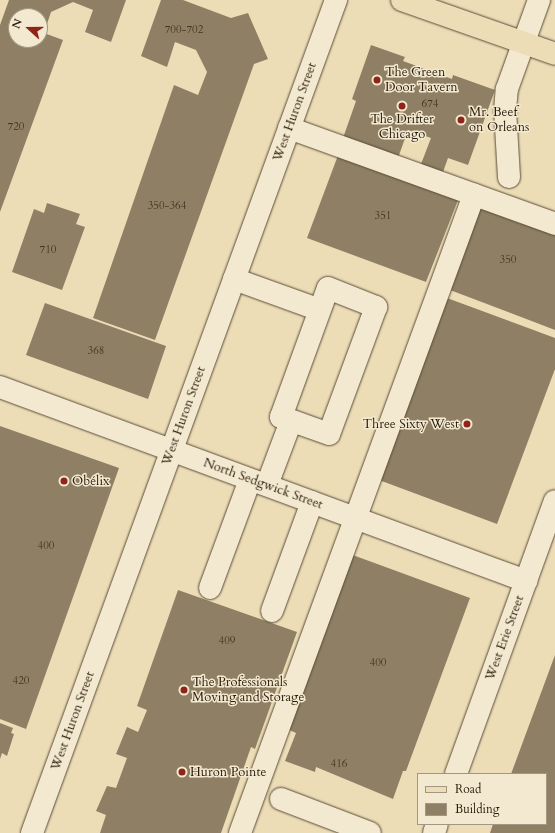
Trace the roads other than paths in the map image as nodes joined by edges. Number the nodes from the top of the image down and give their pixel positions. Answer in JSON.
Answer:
{"nodes":[{"id":1,"x":336,"y":0,"type":"edge"},
{"id":2,"x":402,"y":0,"type":"edge"},
{"id":3,"x":539,"y":0,"type":"edge"},
{"id":4,"x":523,"y":43,"type":"junction"},
{"id":5,"x":555,"y":54,"type":"edge"},
{"id":6,"x":289,"y":128,"type":"junction"},
{"id":7,"x":509,"y":177,"type":"dead end"},
{"id":8,"x":474,"y":195,"type":"junction"},
{"id":9,"x":555,"y":224,"type":"edge"},
{"id":10,"x":234,"y":279,"type":"junction"},
{"id":11,"x":320,"y":310,"type":"junction"},
{"id":12,"x":0,"y":388,"type":"edge"},
{"id":13,"x":291,"y":421,"type":"junction"},
{"id":14,"x":171,"y":450,"type":"junction"},
{"id":15,"x":259,"y":482,"type":"junction"},
{"id":16,"x":555,"y":501,"type":"edge"},
{"id":17,"x":312,"y":502,"type":"junction"},
{"id":18,"x":355,"y":518,"type":"junction"},
{"id":19,"x":526,"y":581,"type":"junction"},
{"id":20,"x":210,"y":588,"type":"dead end"},
{"id":21,"x":272,"y":611,"type":"dead end"},
{"id":22,"x":456,"y":773,"type":"edge"},
{"id":23,"x":281,"y":799,"type":"dead end"},
{"id":24,"x":32,"y":833,"type":"edge"},
{"id":25,"x":240,"y":833,"type":"edge"},
{"id":26,"x":370,"y":833,"type":"edge"}],
"edges":[{"from":1,"to":6,"type":"street","name":"West Huron Street"},
{"from":2,"to":4,"type":"main road"},
{"from":3,"to":4,"type":"street"},
{"from":4,"to":5,"type":"main road"},
{"from":4,"to":7,"type":"street"},
{"from":6,"to":8,"type":"street"},
{"from":6,"to":10,"type":"street","name":"West Huron Street"},
{"from":8,"to":9,"type":"street"},
{"from":8,"to":18,"type":"street"},
{"from":10,"to":11,"type":"street"},
{"from":10,"to":14,"type":"street","name":"West Huron Street"},
{"from":11,"to":13,"type":"street"},
{"from":11,"to":13,"type":"street"},
{"from":12,"to":14,"type":"street","name":"North Sedgwick Street"},
{"from":13,"to":15,"type":"street"},
{"from":14,"to":15,"type":"street","name":"North Sedgwick Street"},
{"from":14,"to":24,"type":"street","name":"West Huron Street"},
{"from":15,"to":17,"type":"street","name":"North Sedgwick Street"},
{"from":15,"to":20,"type":"street"},
{"from":16,"to":19,"type":"street","name":"West Erie Street"},
{"from":17,"to":18,"type":"street","name":"North Sedgwick Street"},
{"from":17,"to":21,"type":"street"},
{"from":18,"to":19,"type":"street","name":"North Sedgwick Street"},
{"from":18,"to":25,"type":"street"},
{"from":19,"to":22,"type":"street","name":"West Erie Street"},
{"from":23,"to":26,"type":"street"}]}
